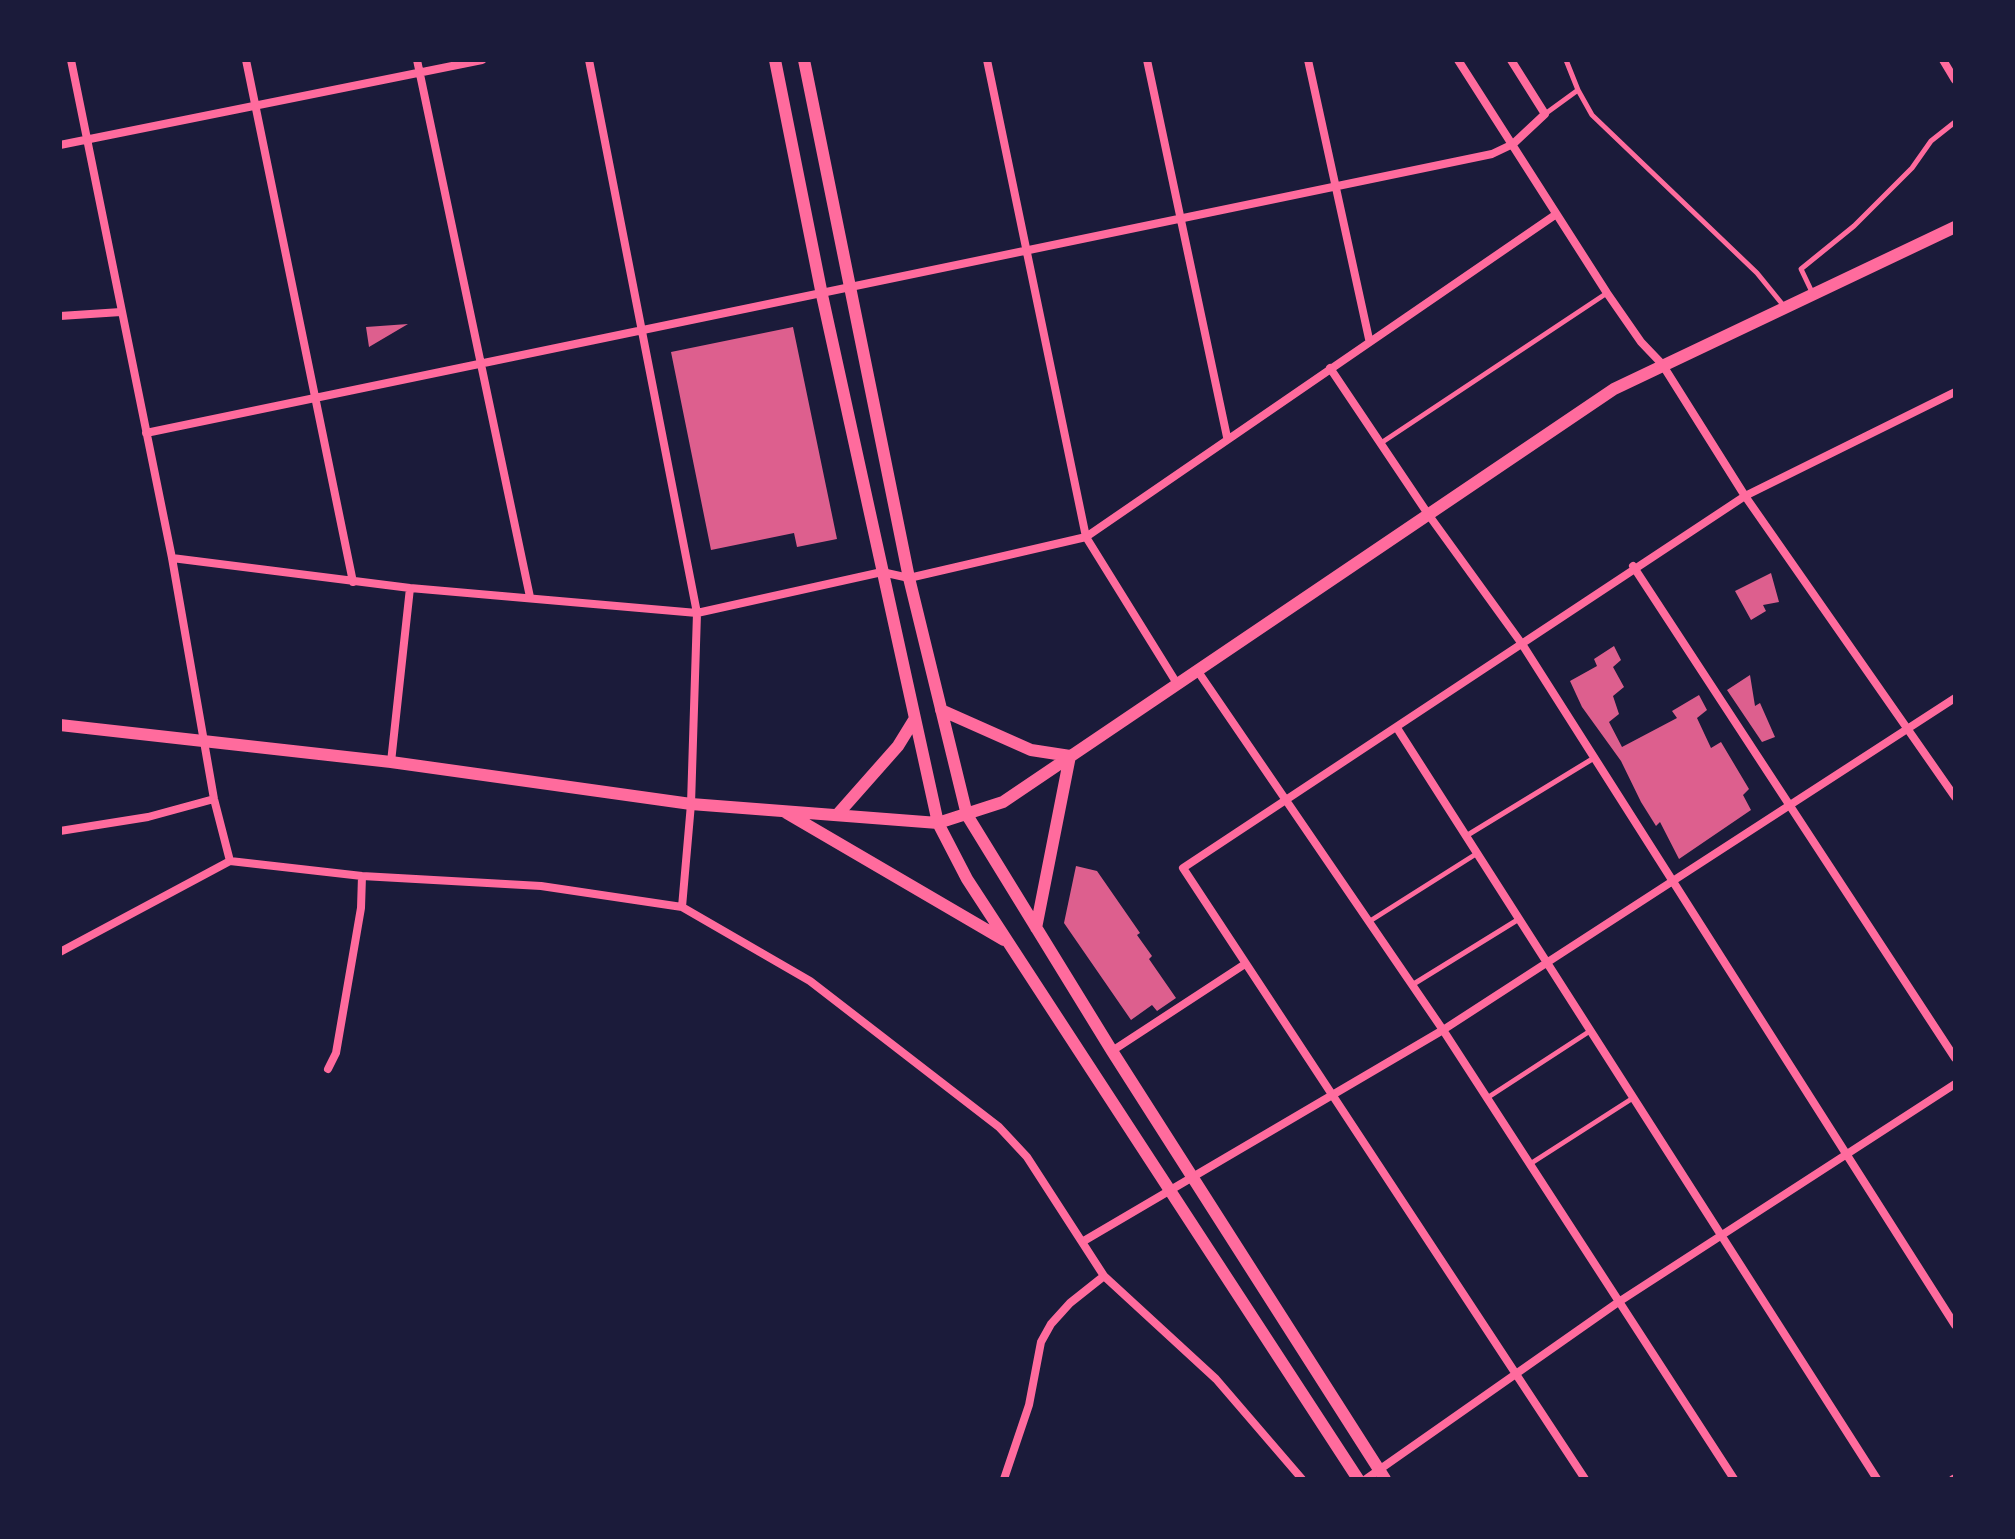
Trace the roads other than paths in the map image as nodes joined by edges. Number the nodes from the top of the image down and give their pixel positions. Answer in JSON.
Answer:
{"nodes":[{"id":1,"x":71,"y":60,"type":"edge"},
{"id":2,"x":246,"y":60,"type":"edge"},
{"id":3,"x":417,"y":60,"type":"edge"},
{"id":4,"x":482,"y":60,"type":"edge"},
{"id":5,"x":589,"y":60,"type":"edge"},
{"id":6,"x":775,"y":60,"type":"edge"},
{"id":7,"x":804,"y":60,"type":"edge"},
{"id":8,"x":987,"y":60,"type":"edge"},
{"id":9,"x":1147,"y":60,"type":"edge"},
{"id":10,"x":1308,"y":60,"type":"edge"},
{"id":11,"x":1458,"y":60,"type":"edge"},
{"id":12,"x":1511,"y":60,"type":"edge"},
{"id":13,"x":1566,"y":60,"type":"edge"},
{"id":14,"x":1943,"y":60,"type":"edge"},
{"id":15,"x":420,"y":73,"type":"junction"},
{"id":16,"x":1955,"y":80,"type":"edge"},
{"id":17,"x":1578,"y":90,"type":"junction"},
{"id":18,"x":256,"y":107,"type":"junction"},
{"id":19,"x":1545,"y":114,"type":"junction"},
{"id":20,"x":1955,"y":122,"type":"edge"},
{"id":21,"x":86,"y":141,"type":"junction"},
{"id":22,"x":1513,"y":144,"type":"junction"},
{"id":23,"x":60,"y":145,"type":"edge"},
{"id":24,"x":1334,"y":187,"type":"junction"},
{"id":25,"x":1555,"y":215,"type":"junction"},
{"id":26,"x":1181,"y":221,"type":"junction"},
{"id":27,"x":1955,"y":227,"type":"edge"},
{"id":28,"x":1025,"y":253,"type":"junction"},
{"id":29,"x":851,"y":290,"type":"junction"},
{"id":30,"x":1812,"y":292,"type":"junction"},
{"id":31,"x":1607,"y":293,"type":"junction"},
{"id":32,"x":822,"y":295,"type":"junction"},
{"id":33,"x":1783,"y":306,"type":"junction"},
{"id":34,"x":121,"y":312,"type":"junction"},
{"id":35,"x":60,"y":316,"type":"edge"},
{"id":36,"x":641,"y":330,"type":"junction"},
{"id":37,"x":1369,"y":339,"type":"junction"},
{"id":38,"x":479,"y":364,"type":"junction"},
{"id":39,"x":1662,"y":364,"type":"junction"},
{"id":40,"x":1330,"y":368,"type":"junction"},
{"id":41,"x":1955,"y":392,"type":"edge"},
{"id":42,"x":315,"y":400,"type":"junction"},
{"id":43,"x":146,"y":433,"type":"junction"},
{"id":44,"x":1227,"y":437,"type":"junction"},
{"id":45,"x":1381,"y":444,"type":"junction"},
{"id":46,"x":1745,"y":496,"type":"junction"},
{"id":47,"x":1428,"y":514,"type":"junction"},
{"id":48,"x":1086,"y":537,"type":"junction"},
{"id":49,"x":172,"y":558,"type":"junction"},
{"id":50,"x":1633,"y":566,"type":"junction"},
{"id":51,"x":882,"y":572,"type":"junction"},
{"id":52,"x":909,"y":578,"type":"junction"},
{"id":53,"x":353,"y":582,"type":"junction"},
{"id":54,"x":410,"y":588,"type":"junction"},
{"id":55,"x":530,"y":597,"type":"junction"},
{"id":56,"x":697,"y":613,"type":"junction"},
{"id":57,"x":1522,"y":644,"type":"junction"},
{"id":58,"x":1199,"y":673,"type":"junction"},
{"id":59,"x":1176,"y":682,"type":"junction"},
{"id":60,"x":1955,"y":698,"type":"edge"},
{"id":61,"x":941,"y":710,"type":"junction"},
{"id":62,"x":914,"y":720,"type":"junction"},
{"id":63,"x":60,"y":725,"type":"edge"},
{"id":64,"x":1397,"y":728,"type":"junction"},
{"id":65,"x":1907,"y":729,"type":"junction"},
{"id":66,"x":206,"y":740,"type":"junction"},
{"id":67,"x":1070,"y":756,"type":"junction"},
{"id":68,"x":1594,"y":758,"type":"junction"},
{"id":69,"x":391,"y":762,"type":"junction"},
{"id":70,"x":1955,"y":797,"type":"edge"},
{"id":71,"x":214,"y":799,"type":"junction"},
{"id":72,"x":1287,"y":801,"type":"junction"},
{"id":73,"x":691,"y":804,"type":"junction"},
{"id":74,"x":1789,"y":806,"type":"junction"},
{"id":75,"x":782,"y":811,"type":"junction"},
{"id":76,"x":837,"y":815,"type":"junction"},
{"id":77,"x":967,"y":815,"type":"junction"},
{"id":78,"x":938,"y":823,"type":"junction"},
{"id":79,"x":60,"y":831,"type":"edge"},
{"id":80,"x":1466,"y":836,"type":"junction"},
{"id":81,"x":1477,"y":853,"type":"junction"},
{"id":82,"x":230,"y":861,"type":"junction"},
{"id":83,"x":362,"y":876,"type":"junction"},
{"id":84,"x":1673,"y":881,"type":"junction"},
{"id":85,"x":682,"y":907,"type":"junction"},
{"id":86,"x":1520,"y":919,"type":"junction"},
{"id":87,"x":1369,"y":921,"type":"junction"},
{"id":88,"x":1036,"y":928,"type":"junction"},
{"id":89,"x":1008,"y":942,"type":"junction"},
{"id":90,"x":60,"y":952,"type":"edge"},
{"id":91,"x":1547,"y":962,"type":"junction"},
{"id":92,"x":1245,"y":964,"type":"junction"},
{"id":93,"x":1412,"y":985,"type":"junction"},
{"id":94,"x":1443,"y":1030,"type":"junction"},
{"id":95,"x":1591,"y":1030,"type":"junction"},
{"id":96,"x":1112,"y":1051,"type":"junction"},
{"id":97,"x":1955,"y":1058,"type":"edge"},
{"id":98,"x":328,"y":1069,"type":"dead end"},
{"id":99,"x":1955,"y":1084,"type":"edge"},
{"id":100,"x":1332,"y":1095,"type":"junction"},
{"id":101,"x":1634,"y":1097,"type":"junction"},
{"id":102,"x":1487,"y":1098,"type":"junction"},
{"id":103,"x":1848,"y":1155,"type":"junction"},
{"id":104,"x":1529,"y":1165,"type":"junction"},
{"id":105,"x":1194,"y":1177,"type":"junction"},
{"id":106,"x":1170,"y":1191,"type":"junction"},
{"id":107,"x":1723,"y":1236,"type":"junction"},
{"id":108,"x":1082,"y":1242,"type":"junction"},
{"id":109,"x":1104,"y":1276,"type":"junction"},
{"id":110,"x":1617,"y":1303,"type":"junction"},
{"id":111,"x":1955,"y":1325,"type":"edge"},
{"id":112,"x":1514,"y":1373,"type":"junction"},
{"id":113,"x":1381,"y":1473,"type":"edge"},
{"id":114,"x":1004,"y":1479,"type":"edge"},
{"id":115,"x":1302,"y":1479,"type":"edge"},
{"id":116,"x":1358,"y":1479,"type":"edge"},
{"id":117,"x":1366,"y":1479,"type":"edge"},
{"id":118,"x":1585,"y":1479,"type":"edge"},
{"id":119,"x":1734,"y":1479,"type":"edge"},
{"id":120,"x":1877,"y":1479,"type":"edge"}],
"edges":[{"from":1,"to":21,"type":"street"},
{"from":2,"to":18,"type":"street"},
{"from":3,"to":15,"type":"street"},
{"from":4,"to":15,"type":"street"},
{"from":5,"to":36,"type":"street"},
{"from":6,"to":32,"type":"street"},
{"from":7,"to":29,"type":"street"},
{"from":8,"to":28,"type":"street"},
{"from":9,"to":26,"type":"street"},
{"from":10,"to":24,"type":"street"},
{"from":11,"to":22,"type":"street"},
{"from":12,"to":19,"type":"street"},
{"from":13,"to":17,"type":"lane"},
{"from":14,"to":16,"type":"street"},
{"from":15,"to":18,"type":"street"},
{"from":15,"to":38,"type":"street"},
{"from":17,"to":19,"type":"lane"},
{"from":17,"to":33,"type":"lane"},
{"from":18,"to":21,"type":"street"},
{"from":18,"to":42,"type":"street"},
{"from":19,"to":22,"type":"street"},
{"from":20,"to":30,"type":"lane"},
{"from":21,"to":23,"type":"street"},
{"from":21,"to":34,"type":"street"},
{"from":22,"to":24,"type":"street"},
{"from":22,"to":25,"type":"street"},
{"from":24,"to":26,"type":"street"},
{"from":24,"to":37,"type":"street"},
{"from":25,"to":31,"type":"street"},
{"from":25,"to":37,"type":"street"},
{"from":26,"to":28,"type":"street"},
{"from":26,"to":44,"type":"street"},
{"from":27,"to":30,"type":"street"},
{"from":28,"to":29,"type":"street"},
{"from":28,"to":48,"type":"street"},
{"from":29,"to":32,"type":"street"},
{"from":29,"to":52,"type":"street"},
{"from":30,"to":33,"type":"street"},
{"from":31,"to":39,"type":"street"},
{"from":31,"to":45,"type":"lane"},
{"from":32,"to":36,"type":"street"},
{"from":32,"to":51,"type":"street"},
{"from":33,"to":39,"type":"street"},
{"from":34,"to":35,"type":"street"},
{"from":34,"to":43,"type":"street"},
{"from":36,"to":38,"type":"street"},
{"from":36,"to":56,"type":"street"},
{"from":37,"to":40,"type":"street"},
{"from":38,"to":42,"type":"street"},
{"from":38,"to":55,"type":"street"},
{"from":39,"to":46,"type":"street"},
{"from":39,"to":47,"type":"street"},
{"from":40,"to":44,"type":"street"},
{"from":40,"to":45,"type":"street"},
{"from":41,"to":46,"type":"street"},
{"from":42,"to":43,"type":"street"},
{"from":42,"to":53,"type":"street"},
{"from":43,"to":49,"type":"street"},
{"from":44,"to":48,"type":"street"},
{"from":45,"to":47,"type":"street"},
{"from":46,"to":50,"type":"street"},
{"from":46,"to":65,"type":"street"},
{"from":47,"to":57,"type":"street"},
{"from":47,"to":58,"type":"street"},
{"from":48,"to":52,"type":"street"},
{"from":48,"to":59,"type":"street"},
{"from":49,"to":53,"type":"street"},
{"from":49,"to":66,"type":"street"},
{"from":50,"to":57,"type":"street"},
{"from":50,"to":74,"type":"street"},
{"from":51,"to":52,"type":"street"},
{"from":51,"to":56,"type":"street"},
{"from":51,"to":62,"type":"street"},
{"from":52,"to":61,"type":"street"},
{"from":53,"to":54,"type":"street"},
{"from":54,"to":55,"type":"street"},
{"from":54,"to":69,"type":"street"},
{"from":55,"to":56,"type":"street"},
{"from":56,"to":73,"type":"street"},
{"from":57,"to":64,"type":"street"},
{"from":57,"to":68,"type":"street"},
{"from":58,"to":59,"type":"street"},
{"from":58,"to":72,"type":"street"},
{"from":59,"to":67,"type":"street"},
{"from":60,"to":65,"type":"street"},
{"from":61,"to":67,"type":"street"},
{"from":61,"to":77,"type":"street"},
{"from":62,"to":76,"type":"street"},
{"from":62,"to":78,"type":"street"},
{"from":63,"to":66,"type":"street"},
{"from":64,"to":72,"type":"street"},
{"from":64,"to":80,"type":"street"},
{"from":65,"to":70,"type":"street"},
{"from":65,"to":74,"type":"street"},
{"from":66,"to":69,"type":"street"},
{"from":66,"to":71,"type":"street"},
{"from":67,"to":77,"type":"street"},
{"from":67,"to":88,"type":"street"},
{"from":68,"to":80,"type":"lane"},
{"from":68,"to":84,"type":"street"},
{"from":69,"to":73,"type":"street"},
{"from":71,"to":79,"type":"street"},
{"from":71,"to":82,"type":"street"},
{"from":72,"to":87,"type":"street"},
{"from":72,"to":92,"type":"street"},
{"from":73,"to":75,"type":"street"},
{"from":73,"to":85,"type":"street"},
{"from":74,"to":84,"type":"street"},
{"from":74,"to":97,"type":"street"},
{"from":75,"to":76,"type":"street"},
{"from":75,"to":89,"type":"street"},
{"from":76,"to":78,"type":"street"},
{"from":77,"to":78,"type":"street"},
{"from":77,"to":88,"type":"street"},
{"from":78,"to":89,"type":"street"},
{"from":80,"to":81,"type":"street"},
{"from":81,"to":86,"type":"street"},
{"from":81,"to":87,"type":"lane"},
{"from":82,"to":83,"type":"street"},
{"from":82,"to":90,"type":"street"},
{"from":83,"to":85,"type":"street"},
{"from":83,"to":98,"type":"street"},
{"from":84,"to":91,"type":"street"},
{"from":84,"to":103,"type":"street"},
{"from":85,"to":108,"type":"street"},
{"from":86,"to":91,"type":"street"},
{"from":86,"to":93,"type":"lane"},
{"from":87,"to":93,"type":"street"},
{"from":88,"to":96,"type":"street"},
{"from":89,"to":106,"type":"street"},
{"from":91,"to":94,"type":"street"},
{"from":91,"to":95,"type":"street"},
{"from":92,"to":96,"type":"street"},
{"from":92,"to":100,"type":"street"},
{"from":93,"to":94,"type":"street"},
{"from":94,"to":100,"type":"street"},
{"from":94,"to":102,"type":"street"},
{"from":95,"to":101,"type":"street"},
{"from":95,"to":102,"type":"lane"},
{"from":96,"to":105,"type":"street"},
{"from":99,"to":103,"type":"street"},
{"from":100,"to":105,"type":"street"},
{"from":100,"to":112,"type":"street"},
{"from":101,"to":104,"type":"lane"},
{"from":101,"to":107,"type":"street"},
{"from":102,"to":104,"type":"street"},
{"from":103,"to":107,"type":"street"},
{"from":103,"to":111,"type":"street"},
{"from":104,"to":110,"type":"street"},
{"from":105,"to":106,"type":"street"},
{"from":105,"to":113,"type":"street"},
{"from":106,"to":108,"type":"street"},
{"from":106,"to":116,"type":"street"},
{"from":107,"to":110,"type":"street"},
{"from":107,"to":120,"type":"street"},
{"from":108,"to":109,"type":"street"},
{"from":109,"to":114,"type":"street"},
{"from":109,"to":115,"type":"street"},
{"from":110,"to":112,"type":"street"},
{"from":110,"to":119,"type":"street"},
{"from":112,"to":113,"type":"street"},
{"from":112,"to":118,"type":"street"},
{"from":113,"to":117,"type":"street"}]}
